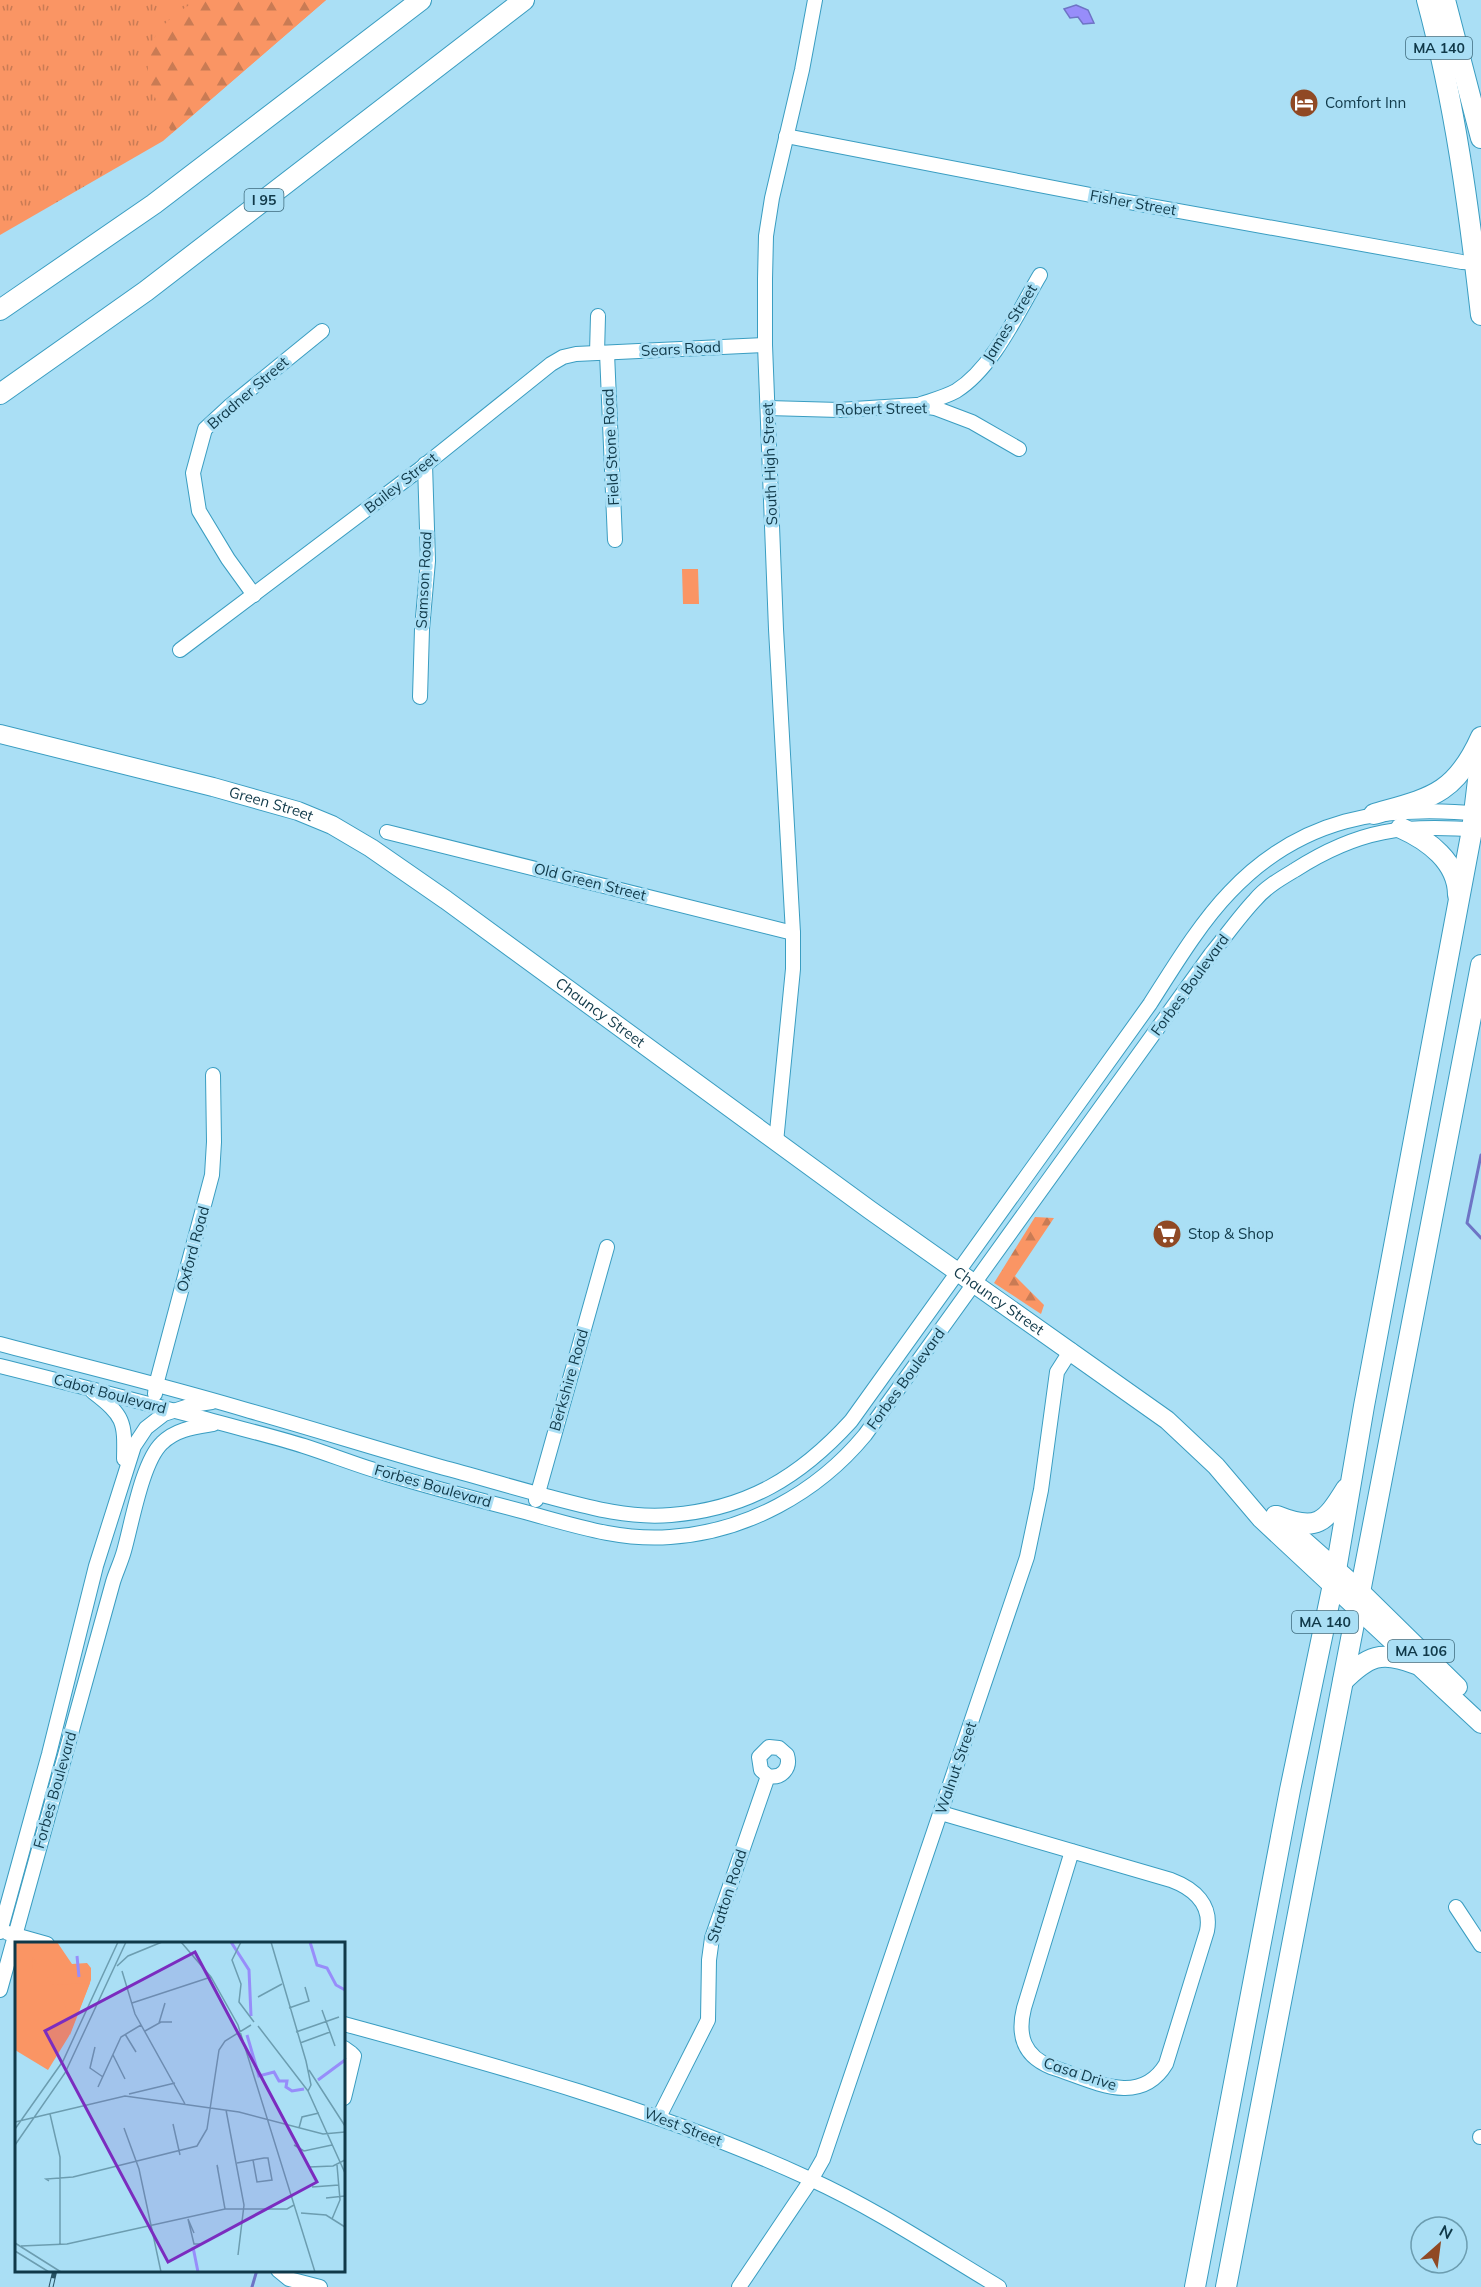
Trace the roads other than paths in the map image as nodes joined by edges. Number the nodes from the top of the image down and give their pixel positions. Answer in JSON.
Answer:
{"nodes":[{"id":1,"x":421,"y":0,"type":"edge"},
{"id":2,"x":524,"y":0,"type":"edge"},
{"id":3,"x":815,"y":0,"type":"edge"},
{"id":4,"x":1416,"y":0,"type":"edge"},
{"id":5,"x":1427,"y":0,"type":"edge"},
{"id":6,"x":1445,"y":0,"type":"edge"},
{"id":7,"x":1450,"y":97,"type":"junction"},
{"id":8,"x":786,"y":136,"type":"junction"},
{"id":9,"x":1481,"y":138,"type":"edge"},
{"id":10,"x":1478,"y":263,"type":"edge"},
{"id":11,"x":1040,"y":275,"type":"dead end"},
{"id":12,"x":0,"y":309,"type":"edge"},
{"id":13,"x":1481,"y":315,"type":"edge"},
{"id":14,"x":598,"y":316,"type":"dead end"},
{"id":15,"x":322,"y":331,"type":"dead end"},
{"id":16,"x":765,"y":345,"type":"junction"},
{"id":17,"x":602,"y":353,"type":"junction"},
{"id":18,"x":0,"y":394,"type":"edge"},
{"id":19,"x":916,"y":405,"type":"junction"},
{"id":20,"x":768,"y":408,"type":"junction"},
{"id":21,"x":1019,"y":449,"type":"dead end"},
{"id":22,"x":424,"y":464,"type":"junction"},
{"id":23,"x":615,"y":540,"type":"dead end"},
{"id":24,"x":254,"y":595,"type":"junction"},
{"id":25,"x":180,"y":650,"type":"dead end"},
{"id":26,"x":420,"y":697,"type":"dead end"},
{"id":27,"x":0,"y":734,"type":"edge"},
{"id":28,"x":1481,"y":738,"type":"edge"},
{"id":29,"x":1481,"y":755,"type":"edge"},
{"id":30,"x":1374,"y":814,"type":"junction"},
{"id":31,"x":1477,"y":822,"type":"edge"},
{"id":32,"x":1401,"y":828,"type":"junction"},
{"id":33,"x":387,"y":832,"type":"dead end"},
{"id":34,"x":1457,"y":911,"type":"junction"},
{"id":35,"x":793,"y":933,"type":"junction"},
{"id":36,"x":510,"y":947,"type":"joint"},
{"id":37,"x":1481,"y":965,"type":"edge"},
{"id":38,"x":213,"y":1075,"type":"dead end"},
{"id":39,"x":776,"y":1142,"type":"junction"},
{"id":40,"x":607,"y":1247,"type":"dead end"},
{"id":41,"x":958,"y":1272,"type":"junction"},
{"id":42,"x":975,"y":1284,"type":"junction"},
{"id":43,"x":0,"y":1344,"type":"edge"},
{"id":44,"x":1071,"y":1350,"type":"junction"},
{"id":45,"x":0,"y":1366,"type":"edge"},
{"id":46,"x":156,"y":1385,"type":"junction"},
{"id":47,"x":87,"y":1387,"type":"junction"},
{"id":48,"x":217,"y":1402,"type":"junction"},
{"id":49,"x":155,"y":1405,"type":"junction"},
{"id":50,"x":174,"y":1411,"type":"junction"},
{"id":51,"x":154,"y":1421,"type":"junction"},
{"id":52,"x":219,"y":1423,"type":"junction"},
{"id":53,"x":153,"y":1453,"type":"junction"},
{"id":54,"x":1216,"y":1466,"type":"junction"},
{"id":55,"x":124,"y":1472,"type":"junction"},
{"id":56,"x":1352,"y":1479,"type":"junction"},
{"id":57,"x":538,"y":1494,"type":"junction"},
{"id":58,"x":532,"y":1514,"type":"junction"},
{"id":59,"x":1277,"y":1516,"type":"junction"},
{"id":60,"x":1334,"y":1579,"type":"junction"},
{"id":61,"x":1359,"y":1601,"type":"junction"},
{"id":62,"x":1416,"y":1664,"type":"junction"},
{"id":63,"x":1343,"y":1681,"type":"junction"},
{"id":64,"x":1481,"y":1711,"type":"edge"},
{"id":65,"x":1481,"y":1724,"type":"edge"},
{"id":66,"x":768,"y":1776,"type":"dead end"},
{"id":67,"x":941,"y":1813,"type":"junction"},
{"id":68,"x":1072,"y":1851,"type":"junction"},
{"id":69,"x":1456,"y":1907,"type":"dead end"},
{"id":70,"x":0,"y":1931,"type":"edge"},
{"id":71,"x":15,"y":1935,"type":"junction"},
{"id":72,"x":40,"y":1942,"type":"edge"},
{"id":73,"x":1481,"y":1946,"type":"edge"},
{"id":74,"x":0,"y":1990,"type":"edge"},
{"id":75,"x":345,"y":2024,"type":"edge"},
{"id":76,"x":345,"y":2049,"type":"edge"},
{"id":77,"x":345,"y":2094,"type":"edge"},
{"id":78,"x":659,"y":2117,"type":"junction"},
{"id":79,"x":811,"y":2180,"type":"junction"},
{"id":80,"x":279,"y":2272,"type":"edge"},
{"id":81,"x":320,"y":2287,"type":"edge"},
{"id":82,"x":739,"y":2287,"type":"edge"},
{"id":83,"x":999,"y":2287,"type":"edge"},
{"id":84,"x":1195,"y":2287,"type":"edge"},
{"id":85,"x":1226,"y":2287,"type":"edge"}],
"edges":[{"from":1,"to":12,"type":"highway"},
{"from":2,"to":18,"type":"highway","number":"I 95"},
{"from":3,"to":8,"type":"street","name":"South High Street"},
{"from":4,"to":7,"type":"highway"},
{"from":5,"to":7,"type":"highway","number":"MA 140"},
{"from":6,"to":9,"type":"highway","number":"MA 140"},
{"from":7,"to":10,"type":"highway","number":"MA 140"},
{"from":8,"to":10,"type":"street","name":"Fisher Street"},
{"from":8,"to":16,"type":"street","name":"South High Street"},
{"from":10,"to":13,"type":"highway","number":"MA 140"},
{"from":11,"to":19,"type":"street","name":"James Street"},
{"from":14,"to":17,"type":"street"},
{"from":15,"to":24,"type":"street","name":"Bradner Street"},
{"from":16,"to":17,"type":"street","name":"Sears Road"},
{"from":16,"to":20,"type":"street","name":"South High Street"},
{"from":17,"to":22,"type":"street","name":"Bailey Street"},
{"from":17,"to":23,"type":"street","name":"Field Stone Road"},
{"from":19,"to":20,"type":"street","name":"Robert Street"},
{"from":19,"to":21,"type":"street","name":"Robert Street"},
{"from":20,"to":35,"type":"street","name":"South High Street"},
{"from":22,"to":24,"type":"street","name":"Bailey Street"},
{"from":22,"to":26,"type":"street","name":"Samson Road"},
{"from":24,"to":25,"type":"street","name":"Bailey Street"},
{"from":27,"to":36,"type":"main road","name":"Green Street","number":"MA 106"},
{"from":28,"to":30,"type":"highway"},
{"from":29,"to":31,"type":"highway","number":"MA 140"},
{"from":30,"to":31,"type":"street","name":"Forbes Boulevard"},
{"from":30,"to":41,"type":"street","name":"Forbes Boulevard"},
{"from":31,"to":32,"type":"street","name":"Forbes Boulevard"},
{"from":31,"to":34,"type":"highway","number":"MA 140"},
{"from":32,"to":34,"type":"highway"},
{"from":32,"to":42,"type":"street","name":"Forbes Boulevard"},
{"from":33,"to":35,"type":"street","name":"Old Green Street"},
{"from":34,"to":56,"type":"highway","number":"MA 140"},
{"from":35,"to":39,"type":"street"},
{"from":36,"to":39,"type":"main road","name":"Chauncy Street","number":"MA 106"},
{"from":37,"to":61,"type":"highway","number":"MA 140"},
{"from":38,"to":46,"type":"street","name":"Oxford Road"},
{"from":39,"to":41,"type":"main road","name":"Chauncy Street","number":"MA 106"},
{"from":40,"to":57,"type":"street","name":"Berkshire Road"},
{"from":41,"to":42,"type":"main road","name":"Chauncy Street","number":"MA 106"},
{"from":41,"to":57,"type":"street","name":"Forbes Boulevard"},
{"from":42,"to":44,"type":"main road","name":"Chauncy Street","number":"MA 106"},
{"from":42,"to":58,"type":"street","name":"Forbes Boulevard"},
{"from":43,"to":46,"type":"street","name":"Cabot Boulevard"},
{"from":44,"to":54,"type":"main road","name":"Chauncy Street","number":"MA 106"},
{"from":44,"to":67,"type":"street","name":"Walnut Street"},
{"from":45,"to":47,"type":"street","name":"Cabot Boulevard"},
{"from":46,"to":48,"type":"street","name":"Cabot Boulevard"},
{"from":46,"to":49,"type":"street","name":"Oxford Road"},
{"from":47,"to":49,"type":"street","name":"Cabot Boulevard"},
{"from":47,"to":55,"type":"street"},
{"from":48,"to":50,"type":"street","name":"Forbes Boulevard"},
{"from":48,"to":57,"type":"street","name":"Forbes Boulevard"},
{"from":49,"to":50,"type":"street","name":"Cabot Boulevard"},
{"from":49,"to":51,"type":"street","name":"Oxford Road"},
{"from":50,"to":51,"type":"street","name":"Forbes Boulevard"},
{"from":50,"to":52,"type":"street","name":"Cabot Boulevard"},
{"from":51,"to":53,"type":"street","name":"Forbes Boulevard"},
{"from":51,"to":55,"type":"street","name":"Forbes Boulevard"},
{"from":52,"to":53,"type":"street","name":"Forbes Boulevard"},
{"from":52,"to":58,"type":"street","name":"Forbes Boulevard"},
{"from":53,"to":71,"type":"street","name":"Forbes Boulevard"},
{"from":54,"to":59,"type":"main road","name":"Chauncy Street","number":"MA 106"},
{"from":54,"to":60,"type":"main road","name":"Chauncy Street","number":"MA 106"},
{"from":55,"to":70,"type":"street","name":"Forbes Boulevard"},
{"from":56,"to":59,"type":"highway"},
{"from":56,"to":60,"type":"highway","number":"MA 140"},
{"from":57,"to":58,"type":"street","name":"Berkshire Road"},
{"from":59,"to":60,"type":"main road","name":"Chauncy Street","number":"MA 106"},
{"from":60,"to":61,"type":"main road","name":"Chauncy Street","number":"MA 106"},
{"from":60,"to":84,"type":"highway","number":"MA 140"},
{"from":61,"to":62,"type":"main road","name":"Chauncy Street","number":"MA 106"},
{"from":61,"to":63,"type":"highway","number":"MA 140"},
{"from":61,"to":64,"type":"main road","name":"Chauncy Street","number":"MA 106"},
{"from":62,"to":63,"type":"highway"},
{"from":62,"to":65,"type":"main road","name":"Chauncy Street","number":"MA 106"},
{"from":63,"to":85,"type":"highway","number":"MA 140"},
{"from":66,"to":78,"type":"street","name":"Stratton Road"},
{"from":67,"to":68,"type":"street","name":"Casa Drive"},
{"from":67,"to":79,"type":"street","name":"Walnut Street"},
{"from":68,"to":68,"type":"street","name":"Casa Drive"},
{"from":69,"to":73,"type":"street"},
{"from":70,"to":71,"type":"street"},
{"from":71,"to":72,"type":"street"},
{"from":71,"to":74,"type":"street","name":"Forbes Boulevard"},
{"from":75,"to":78,"type":"street","name":"West Street"},
{"from":76,"to":77,"type":"street"},
{"from":78,"to":79,"type":"street","name":"West Street"},
{"from":79,"to":82,"type":"street","name":"Walnut Street"},
{"from":79,"to":83,"type":"street","name":"West Street"},
{"from":80,"to":81,"type":"street"}]}
